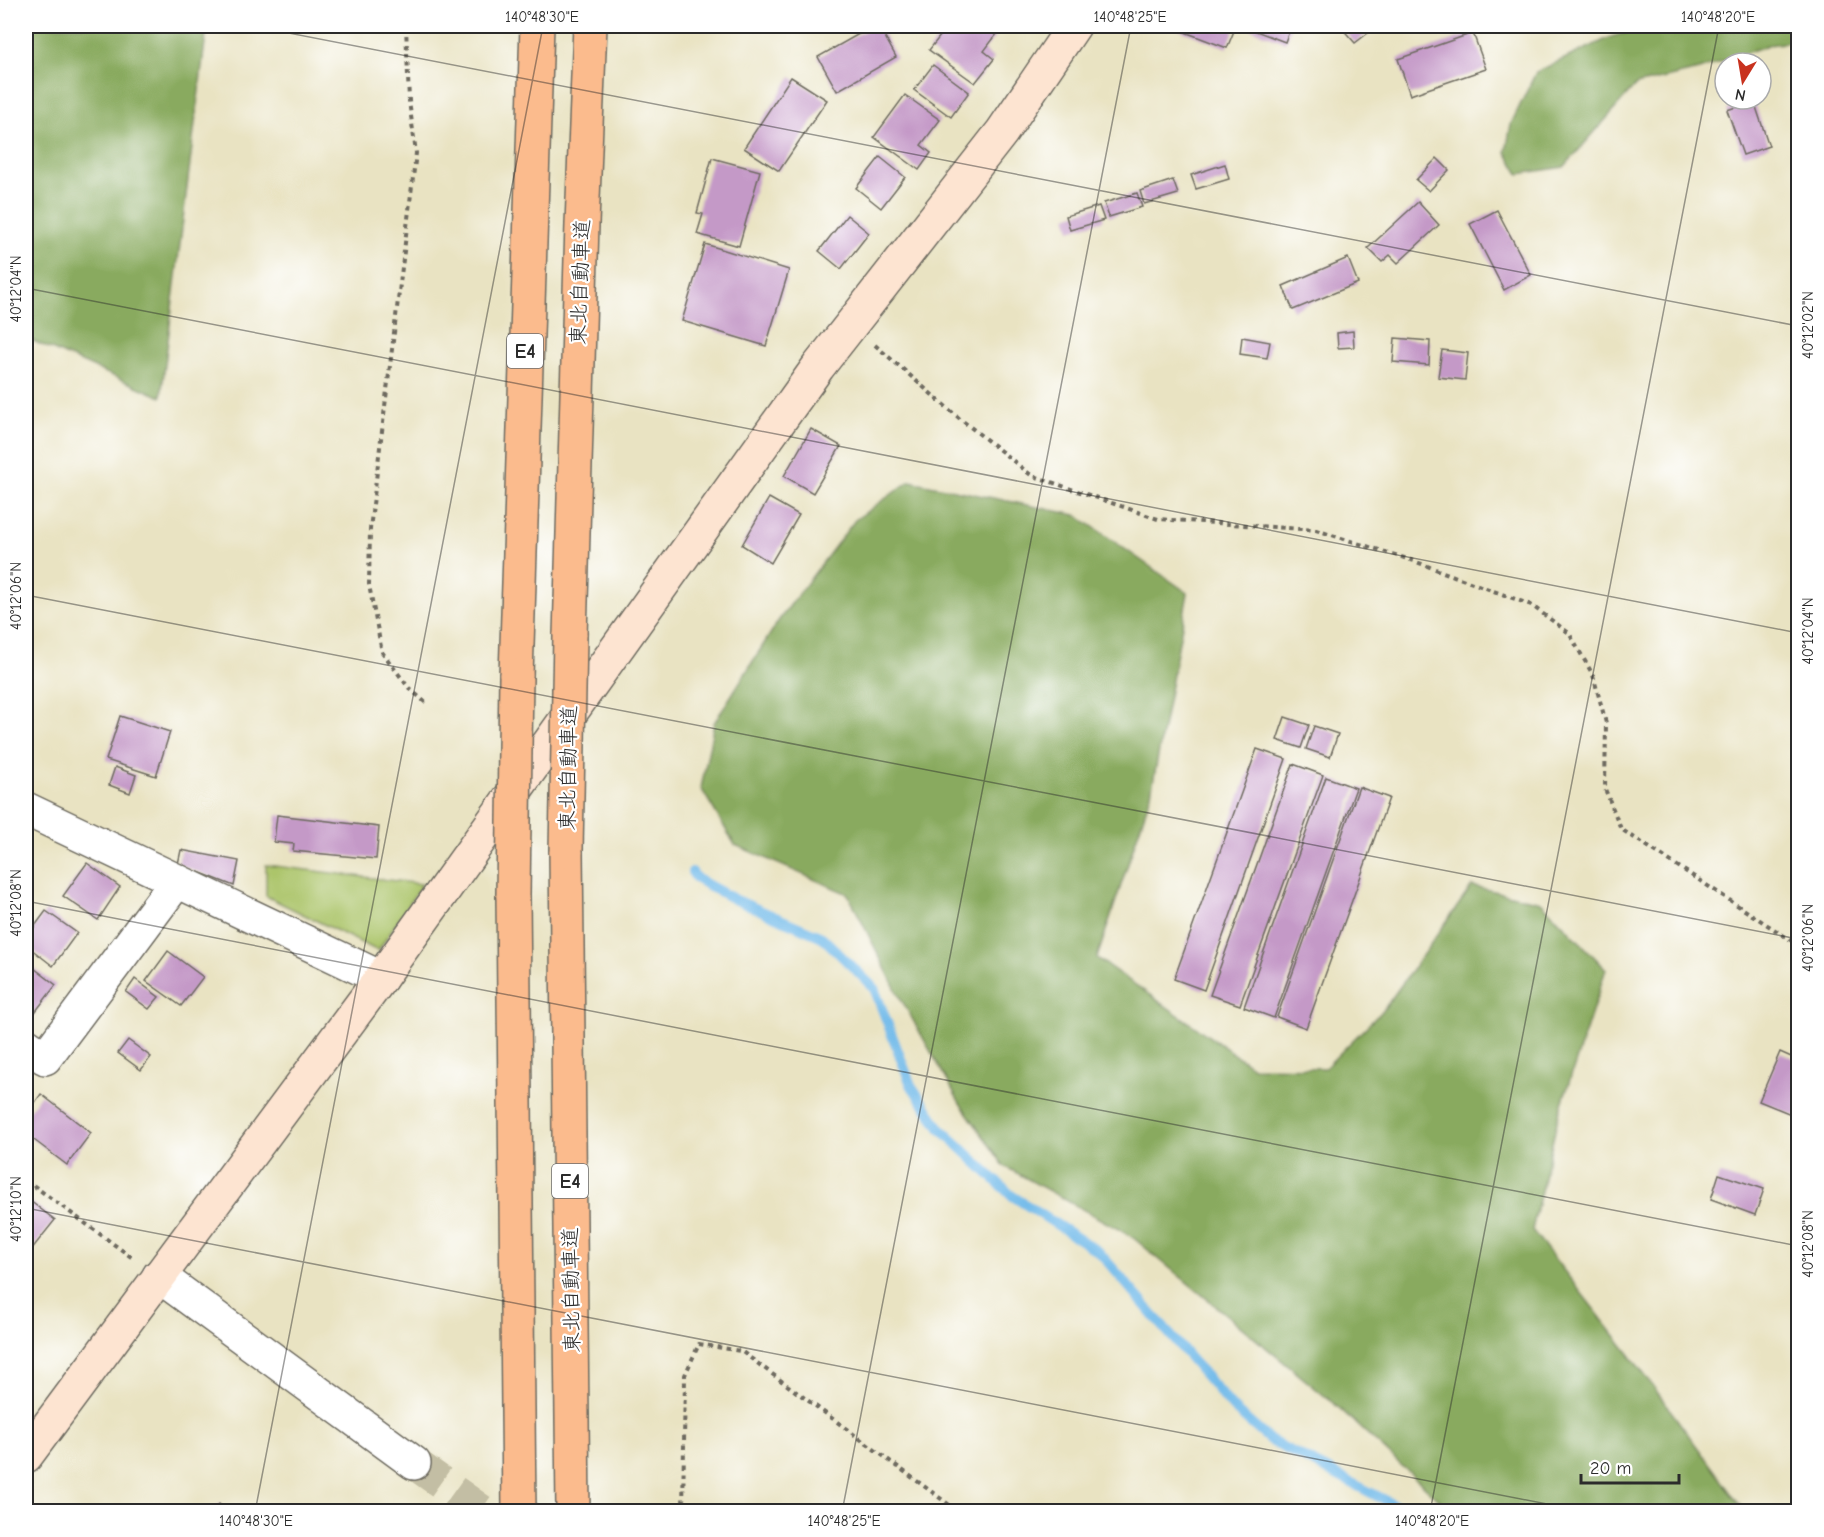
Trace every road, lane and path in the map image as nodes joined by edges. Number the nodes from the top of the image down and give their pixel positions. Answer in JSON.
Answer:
{"nodes":[{"id":1,"x":406,"y":26,"type":"edge"},
{"id":2,"x":537,"y":26,"type":"edge"},
{"id":3,"x":590,"y":26,"type":"edge"},
{"id":4,"x":1074,"y":26,"type":"edge"},
{"id":5,"x":851,"y":325,"type":"junction"},
{"id":6,"x":429,"y":705,"type":"dead end"},
{"id":7,"x":26,"y":809,"type":"edge"},
{"id":8,"x":177,"y":881,"type":"junction"},
{"id":9,"x":1798,"y":945,"type":"edge"},
{"id":10,"x":381,"y":978,"type":"junction"},
{"id":11,"x":26,"y":1045,"type":"edge"},
{"id":12,"x":26,"y":1180,"type":"edge"},
{"id":13,"x":159,"y":1276,"type":"junction"},
{"id":14,"x":26,"y":1456,"type":"edge"},
{"id":15,"x":414,"y":1463,"type":"tunnel mouth"},
{"id":16,"x":519,"y":1512,"type":"edge"},
{"id":17,"x":573,"y":1512,"type":"edge"},
{"id":18,"x":683,"y":1512,"type":"edge"},
{"id":19,"x":959,"y":1512,"type":"edge"}],
"edges":[{"from":1,"to":6,"type":"path"},
{"from":2,"to":16,"type":"highway","number":"E4","bridge":true},
{"from":3,"to":17,"type":"highway","name":"東北自動車道","number":"E4","bridge":true},
{"from":4,"to":5,"type":"street"},
{"from":5,"to":9,"type":"path"},
{"from":5,"to":10,"type":"street"},
{"from":7,"to":8,"type":"street"},
{"from":8,"to":10,"type":"street"},
{"from":8,"to":11,"type":"street"},
{"from":10,"to":13,"type":"street"},
{"from":12,"to":13,"type":"path"},
{"from":13,"to":14,"type":"street"},
{"from":13,"to":15,"type":"street"},
{"from":18,"to":19,"type":"path"}]}
